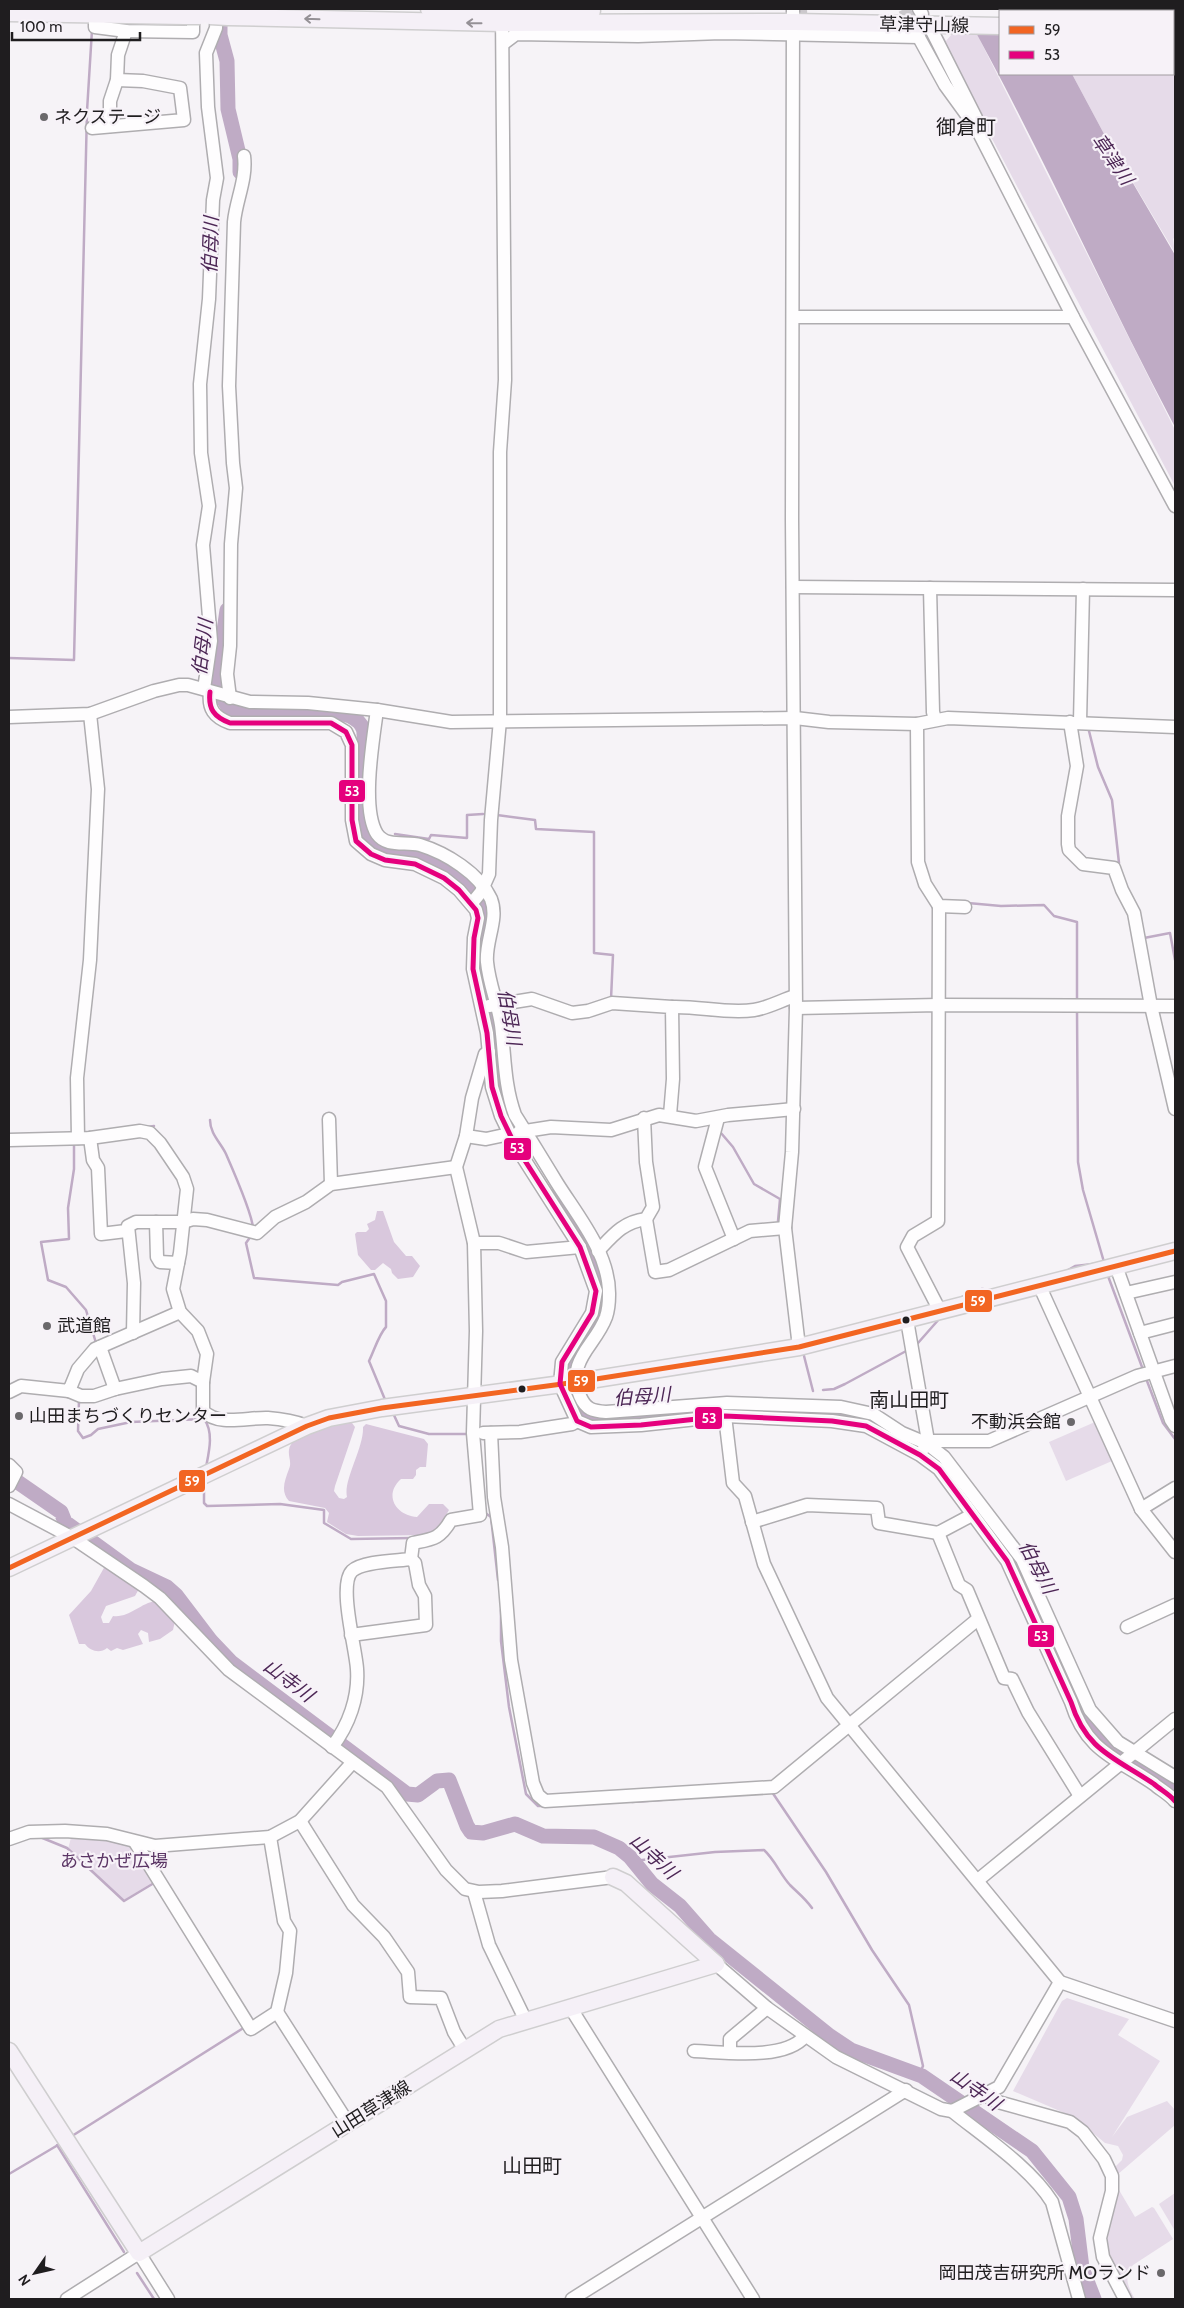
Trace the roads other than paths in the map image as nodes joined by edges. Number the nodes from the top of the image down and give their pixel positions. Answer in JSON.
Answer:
{"nodes":[{"id":1,"x":430,"y":9,"type":"edge"},
{"id":2,"x":96,"y":12,"type":"edge"},
{"id":3,"x":9,"y":13,"type":"edge"},
{"id":4,"x":205,"y":14,"type":"edge"},
{"id":5,"x":502,"y":14,"type":"edge"},
{"id":6,"x":999,"y":16,"type":"edge"},
{"id":7,"x":925,"y":21,"type":"edge"},
{"id":8,"x":795,"y":23,"type":"edge"},
{"id":9,"x":999,"y":26,"type":"edge"},
{"id":10,"x":126,"y":31,"type":"junction"},
{"id":11,"x":504,"y":43,"type":"junction"},
{"id":12,"x":117,"y":80,"type":"junction"},
{"id":13,"x":110,"y":126,"type":"junction"},
{"id":14,"x":92,"y":128,"type":"dead end"},
{"id":15,"x":244,"y":156,"type":"dead end"},
{"id":16,"x":793,"y":317,"type":"junction"},
{"id":17,"x":1073,"y":317,"type":"junction"},
{"id":18,"x":1175,"y":493,"type":"edge"},
{"id":19,"x":1175,"y":506,"type":"edge"},
{"id":20,"x":1175,"y":583,"type":"edge"},
{"id":21,"x":794,"y":587,"type":"junction"},
{"id":22,"x":930,"y":588,"type":"junction"},
{"id":23,"x":1083,"y":589,"type":"junction"},
{"id":24,"x":1159,"y":590,"type":"junction"},
{"id":25,"x":1175,"y":590,"type":"edge"},
{"id":26,"x":1175,"y":597,"type":"edge"},
{"id":27,"x":208,"y":691,"type":"junction"},
{"id":28,"x":230,"y":698,"type":"junction"},
{"id":29,"x":377,"y":710,"type":"junction"},
{"id":30,"x":90,"y":714,"type":"junction"},
{"id":31,"x":9,"y":717,"type":"edge"},
{"id":32,"x":795,"y":718,"type":"junction"},
{"id":33,"x":935,"y":719,"type":"junction"},
{"id":34,"x":500,"y":720,"type":"junction"},
{"id":35,"x":1075,"y":722,"type":"junction"},
{"id":36,"x":916,"y":724,"type":"junction"},
{"id":37,"x":1175,"y":727,"type":"edge"},
{"id":38,"x":478,"y":895,"type":"junction"},
{"id":39,"x":939,"y":906,"type":"junction"},
{"id":40,"x":964,"y":907,"type":"dead end"},
{"id":41,"x":795,"y":1002,"type":"junction"},
{"id":42,"x":496,"y":1004,"type":"junction"},
{"id":43,"x":938,"y":1005,"type":"junction"},
{"id":44,"x":1151,"y":1006,"type":"junction"},
{"id":45,"x":1175,"y":1006,"type":"edge"},
{"id":46,"x":672,"y":1007,"type":"junction"},
{"id":47,"x":481,"y":1008,"type":"junction"},
{"id":48,"x":489,"y":1052,"type":"junction"},
{"id":49,"x":794,"y":1109,"type":"junction"},
{"id":50,"x":1175,"y":1109,"type":"edge"},
{"id":51,"x":670,"y":1115,"type":"junction"},
{"id":52,"x":644,"y":1118,"type":"junction"},
{"id":53,"x":718,"y":1118,"type":"junction"},
{"id":54,"x":329,"y":1119,"type":"dead end"},
{"id":55,"x":525,"y":1130,"type":"junction"},
{"id":56,"x":510,"y":1135,"type":"junction"},
{"id":57,"x":466,"y":1136,"type":"junction"},
{"id":58,"x":84,"y":1138,"type":"junction"},
{"id":59,"x":9,"y":1140,"type":"edge"},
{"id":60,"x":456,"y":1167,"type":"junction"},
{"id":61,"x":331,"y":1184,"type":"junction"},
{"id":62,"x":646,"y":1219,"type":"junction"},
{"id":63,"x":156,"y":1222,"type":"junction"},
{"id":64,"x":183,"y":1222,"type":"junction"},
{"id":65,"x":785,"y":1228,"type":"junction"},
{"id":66,"x":126,"y":1231,"type":"junction"},
{"id":67,"x":734,"y":1239,"type":"junction"},
{"id":68,"x":474,"y":1243,"type":"junction"},
{"id":69,"x":596,"y":1247,"type":"junction"},
{"id":70,"x":580,"y":1248,"type":"junction"},
{"id":71,"x":1175,"y":1251,"type":"edge"},
{"id":72,"x":178,"y":1263,"type":"junction"},
{"id":73,"x":1116,"y":1266,"type":"junction"},
{"id":74,"x":1175,"y":1282,"type":"edge"},
{"id":75,"x":1040,"y":1287,"type":"junction"},
{"id":76,"x":1126,"y":1293,"type":"junction"},
{"id":77,"x":940,"y":1311,"type":"junction"},
{"id":78,"x":180,"y":1312,"type":"junction"},
{"id":79,"x":907,"y":1320,"type":"junction"},
{"id":80,"x":1175,"y":1324,"type":"edge"},
{"id":81,"x":133,"y":1333,"type":"junction"},
{"id":82,"x":1140,"y":1333,"type":"junction"},
{"id":83,"x":100,"y":1347,"type":"junction"},
{"id":84,"x":799,"y":1347,"type":"junction"},
{"id":85,"x":1175,"y":1366,"type":"edge"},
{"id":86,"x":1154,"y":1371,"type":"junction"},
{"id":87,"x":203,"y":1382,"type":"junction"},
{"id":88,"x":577,"y":1382,"type":"junction"},
{"id":89,"x":560,"y":1384,"type":"junction"},
{"id":90,"x":115,"y":1388,"type":"junction"},
{"id":91,"x":69,"y":1391,"type":"junction"},
{"id":92,"x":9,"y":1392,"type":"edge"},
{"id":93,"x":474,"y":1396,"type":"junction"},
{"id":94,"x":1089,"y":1398,"type":"junction"},
{"id":95,"x":819,"y":1406,"type":"junction"},
{"id":96,"x":725,"y":1416,"type":"junction"},
{"id":97,"x":818,"y":1420,"type":"junction"},
{"id":98,"x":576,"y":1421,"type":"junction"},
{"id":99,"x":307,"y":1426,"type":"junction"},
{"id":100,"x":1175,"y":1426,"type":"edge"},
{"id":101,"x":491,"y":1432,"type":"junction"},
{"id":102,"x":473,"y":1433,"type":"junction"},
{"id":103,"x":925,"y":1446,"type":"junction"},
{"id":104,"x":9,"y":1465,"type":"edge"},
{"id":105,"x":9,"y":1486,"type":"edge"},
{"id":106,"x":1175,"y":1488,"type":"edge"},
{"id":107,"x":9,"y":1504,"type":"edge"},
{"id":108,"x":1141,"y":1509,"type":"junction"},
{"id":109,"x":972,"y":1515,"type":"junction"},
{"id":110,"x":752,"y":1522,"type":"junction"},
{"id":111,"x":938,"y":1533,"type":"junction"},
{"id":112,"x":73,"y":1538,"type":"junction"},
{"id":113,"x":1175,"y":1552,"type":"edge"},
{"id":114,"x":411,"y":1559,"type":"junction"},
{"id":115,"x":9,"y":1568,"type":"edge"},
{"id":116,"x":1175,"y":1605,"type":"edge"},
{"id":117,"x":978,"y":1619,"type":"junction"},
{"id":118,"x":1127,"y":1627,"type":"dead end"},
{"id":119,"x":351,"y":1635,"type":"junction"},
{"id":120,"x":1064,"y":1653,"type":"junction"},
{"id":121,"x":1052,"y":1658,"type":"junction"},
{"id":122,"x":1175,"y":1719,"type":"edge"},
{"id":123,"x":849,"y":1724,"type":"junction"},
{"id":124,"x":332,"y":1747,"type":"junction"},
{"id":125,"x":1128,"y":1757,"type":"junction"},
{"id":126,"x":352,"y":1763,"type":"junction"},
{"id":127,"x":1175,"y":1777,"type":"edge"},
{"id":128,"x":1080,"y":1796,"type":"junction"},
{"id":129,"x":1175,"y":1801,"type":"edge"},
{"id":130,"x":300,"y":1821,"type":"junction"},
{"id":131,"x":270,"y":1837,"type":"junction"},
{"id":132,"x":9,"y":1839,"type":"edge"},
{"id":133,"x":135,"y":1842,"type":"junction"},
{"id":134,"x":613,"y":1877,"type":"joint"},
{"id":135,"x":978,"y":1880,"type":"junction"},
{"id":136,"x":474,"y":1892,"type":"junction"},
{"id":137,"x":716,"y":1964,"type":"junction"},
{"id":138,"x":1060,"y":1982,"type":"junction"},
{"id":139,"x":570,"y":2007,"type":"junction"},
{"id":140,"x":767,"y":2008,"type":"junction"},
{"id":141,"x":278,"y":2012,"type":"junction"},
{"id":142,"x":525,"y":2019,"type":"junction"},
{"id":143,"x":1175,"y":2021,"type":"edge"},
{"id":144,"x":804,"y":2036,"type":"junction"},
{"id":145,"x":465,"y":2050,"type":"junction"},
{"id":146,"x":9,"y":2051,"type":"edge"},
{"id":147,"x":694,"y":2051,"type":"dead end"},
{"id":148,"x":730,"y":2052,"type":"junction"},
{"id":149,"x":906,"y":2090,"type":"junction"},
{"id":150,"x":988,"y":2095,"type":"junction"},
{"id":151,"x":954,"y":2110,"type":"junction"},
{"id":152,"x":348,"y":2123,"type":"junction"},
{"id":153,"x":702,"y":2218,"type":"junction"},
{"id":154,"x":139,"y":2253,"type":"junction"},
{"id":155,"x":67,"y":2299,"type":"edge"},
{"id":156,"x":168,"y":2299,"type":"edge"},
{"id":157,"x":572,"y":2299,"type":"edge"},
{"id":158,"x":753,"y":2299,"type":"edge"},
{"id":159,"x":1079,"y":2299,"type":"edge"},
{"id":160,"x":1125,"y":2299,"type":"edge"}],
"edges":[{"from":1,"to":5,"type":"main road","name":"草津守山線"},
{"from":2,"to":3,"type":"main road","name":"草津守山線"},
{"from":2,"to":4,"type":"main road","name":"草津守山線"},
{"from":2,"to":10,"type":"street"},
{"from":5,"to":4,"type":"main road","name":"草津守山線","one_way":true},
{"from":4,"to":10,"type":"street"},
{"from":4,"to":27,"type":"street"},
{"from":5,"to":8,"type":"main road","name":"草津守山線"},
{"from":5,"to":11,"type":"street"},
{"from":6,"to":7,"type":"main road","name":"草津守山線"},
{"from":7,"to":8,"type":"main road","name":"草津守山線"},
{"from":7,"to":8,"type":"street"},
{"from":7,"to":9,"type":"main road","name":"草津守山線"},
{"from":7,"to":17,"type":"street"},
{"from":7,"to":18,"type":"street"},
{"from":8,"to":11,"type":"street"},
{"from":8,"to":16,"type":"street"},
{"from":10,"to":12,"type":"street"},
{"from":11,"to":34,"type":"street"},
{"from":12,"to":13,"type":"street"},
{"from":12,"to":13,"type":"street"},
{"from":13,"to":14,"type":"street"},
{"from":15,"to":28,"type":"street"},
{"from":16,"to":17,"type":"street"},
{"from":16,"to":21,"type":"street"},
{"from":17,"to":19,"type":"street"},
{"from":20,"to":24,"type":"street"},
{"from":21,"to":22,"type":"street"},
{"from":21,"to":32,"type":"street"},
{"from":22,"to":23,"type":"street"},
{"from":22,"to":33,"type":"street"},
{"from":23,"to":24,"type":"street"},
{"from":23,"to":35,"type":"street"},
{"from":24,"to":25,"type":"street"},
{"from":24,"to":26,"type":"street"},
{"from":27,"to":28,"type":"street"},
{"from":27,"to":30,"type":"street"},
{"from":27,"to":38,"type":"street"},
{"from":28,"to":29,"type":"street"},
{"from":29,"to":34,"type":"street"},
{"from":29,"to":38,"type":"street"},
{"from":30,"to":31,"type":"street"},
{"from":30,"to":58,"type":"street"},
{"from":32,"to":34,"type":"street"},
{"from":32,"to":36,"type":"street"},
{"from":32,"to":41,"type":"street"},
{"from":33,"to":35,"type":"street"},
{"from":33,"to":36,"type":"street"},
{"from":34,"to":38,"type":"street"},
{"from":35,"to":37,"type":"street"},
{"from":35,"to":44,"type":"street"},
{"from":36,"to":39,"type":"street"},
{"from":38,"to":42,"type":"street"},
{"from":38,"to":47,"type":"street"},
{"from":39,"to":40,"type":"street"},
{"from":39,"to":43,"type":"street"},
{"from":41,"to":43,"type":"street"},
{"from":41,"to":46,"type":"street"},
{"from":41,"to":49,"type":"street"},
{"from":42,"to":46,"type":"street"},
{"from":42,"to":47,"type":"street"},
{"from":42,"to":55,"type":"street"},
{"from":43,"to":44,"type":"street"},
{"from":43,"to":77,"type":"street"},
{"from":44,"to":45,"type":"street"},
{"from":44,"to":50,"type":"street"},
{"from":46,"to":51,"type":"street"},
{"from":47,"to":48,"type":"street"},
{"from":48,"to":56,"type":"street"},
{"from":48,"to":57,"type":"street"},
{"from":49,"to":53,"type":"street"},
{"from":49,"to":65,"type":"street"},
{"from":51,"to":52,"type":"street"},
{"from":51,"to":53,"type":"street"},
{"from":52,"to":55,"type":"street"},
{"from":52,"to":62,"type":"street"},
{"from":53,"to":67,"type":"street"},
{"from":54,"to":61,"type":"street"},
{"from":55,"to":56,"type":"street"},
{"from":55,"to":69,"type":"street"},
{"from":56,"to":57,"type":"street"},
{"from":56,"to":70,"type":"street"},
{"from":57,"to":60,"type":"street"},
{"from":58,"to":59,"type":"street"},
{"from":58,"to":64,"type":"street"},
{"from":58,"to":66,"type":"street"},
{"from":60,"to":61,"type":"street"},
{"from":60,"to":68,"type":"street"},
{"from":61,"to":64,"type":"street"},
{"from":62,"to":67,"type":"street"},
{"from":62,"to":69,"type":"street"},
{"from":63,"to":64,"type":"street"},
{"from":63,"to":66,"type":"street"},
{"from":63,"to":72,"type":"street"},
{"from":64,"to":72,"type":"street"},
{"from":65,"to":67,"type":"street"},
{"from":65,"to":84,"type":"street"},
{"from":66,"to":81,"type":"street"},
{"from":68,"to":70,"type":"street"},
{"from":68,"to":93,"type":"street"},
{"from":69,"to":70,"type":"street"},
{"from":69,"to":88,"type":"street"},
{"from":70,"to":89,"type":"street"},
{"from":71,"to":73,"type":"main road"},
{"from":72,"to":78,"type":"street"},
{"from":73,"to":75,"type":"main road"},
{"from":73,"to":76,"type":"street"},
{"from":74,"to":76,"type":"street"},
{"from":75,"to":77,"type":"main road"},
{"from":75,"to":94,"type":"street"},
{"from":76,"to":82,"type":"street"},
{"from":77,"to":79,"type":"main road"},
{"from":78,"to":81,"type":"street"},
{"from":78,"to":87,"type":"street"},
{"from":79,"to":84,"type":"main road"},
{"from":79,"to":103,"type":"street"},
{"from":80,"to":82,"type":"street"},
{"from":81,"to":83,"type":"street"},
{"from":82,"to":86,"type":"street"},
{"from":83,"to":90,"type":"street"},
{"from":83,"to":91,"type":"street"},
{"from":84,"to":88,"type":"main road"},
{"from":85,"to":86,"type":"street"},
{"from":86,"to":94,"type":"street"},
{"from":86,"to":100,"type":"street"},
{"from":87,"to":90,"type":"street"},
{"from":87,"to":99,"type":"street"},
{"from":88,"to":89,"type":"main road"},
{"from":88,"to":95,"type":"street"},
{"from":89,"to":93,"type":"main road"},
{"from":89,"to":98,"type":"street"},
{"from":90,"to":91,"type":"street"},
{"from":91,"to":92,"type":"street"},
{"from":93,"to":99,"type":"main road"},
{"from":93,"to":102,"type":"street"},
{"from":94,"to":103,"type":"street"},
{"from":94,"to":108,"type":"street"},
{"from":95,"to":97,"type":"street"},
{"from":95,"to":103,"type":"street"},
{"from":96,"to":97,"type":"street"},
{"from":96,"to":98,"type":"street"},
{"from":96,"to":110,"type":"street"},
{"from":97,"to":103,"type":"street"},
{"from":98,"to":101,"type":"street"},
{"from":99,"to":112,"type":"main road"},
{"from":101,"to":102,"type":"street"},
{"from":101,"to":123,"type":"street"},
{"from":102,"to":114,"type":"street"},
{"from":103,"to":109,"type":"street"},
{"from":103,"to":120,"type":"street"},
{"from":104,"to":105,"type":"street"},
{"from":106,"to":108,"type":"street"},
{"from":107,"to":112,"type":"street"},
{"from":108,"to":113,"type":"street"},
{"from":109,"to":111,"type":"street"},
{"from":109,"to":121,"type":"street"},
{"from":110,"to":111,"type":"street"},
{"from":110,"to":123,"type":"street"},
{"from":111,"to":117,"type":"street"},
{"from":112,"to":115,"type":"main road"},
{"from":112,"to":124,"type":"street"},
{"from":114,"to":119,"type":"street"},
{"from":114,"to":119,"type":"street"},
{"from":116,"to":118,"type":"street"},
{"from":117,"to":123,"type":"street"},
{"from":117,"to":128,"type":"street"},
{"from":119,"to":124,"type":"street"},
{"from":120,"to":121,"type":"street"},
{"from":120,"to":125,"type":"street"},
{"from":121,"to":125,"type":"street"},
{"from":122,"to":125,"type":"street"},
{"from":123,"to":135,"type":"street"},
{"from":124,"to":126,"type":"street"},
{"from":125,"to":127,"type":"street"},
{"from":125,"to":128,"type":"street"},
{"from":125,"to":129,"type":"street"},
{"from":126,"to":130,"type":"street"},
{"from":126,"to":136,"type":"street"},
{"from":128,"to":135,"type":"street"},
{"from":130,"to":131,"type":"street"},
{"from":130,"to":145,"type":"street"},
{"from":131,"to":133,"type":"street"},
{"from":131,"to":141,"type":"street"},
{"from":132,"to":133,"type":"street"},
{"from":133,"to":141,"type":"street"},
{"from":134,"to":136,"type":"street"},
{"from":134,"to":137,"type":"main road"},
{"from":135,"to":138,"type":"street"},
{"from":136,"to":142,"type":"street"},
{"from":137,"to":139,"type":"main road","name":"山田草津線"},
{"from":137,"to":140,"type":"street"},
{"from":138,"to":143,"type":"street"},
{"from":138,"to":150,"type":"street"},
{"from":139,"to":142,"type":"main road","name":"山田草津線"},
{"from":139,"to":153,"type":"street"},
{"from":140,"to":144,"type":"street"},
{"from":140,"to":148,"type":"street"},
{"from":141,"to":152,"type":"street"},
{"from":142,"to":145,"type":"main road","name":"山田草津線"},
{"from":144,"to":148,"type":"street"},
{"from":144,"to":149,"type":"street"},
{"from":145,"to":152,"type":"main road","name":"山田草津線"},
{"from":146,"to":154,"type":"main road"},
{"from":147,"to":148,"type":"street"},
{"from":149,"to":151,"type":"street"},
{"from":149,"to":153,"type":"street"},
{"from":150,"to":151,"type":"street"},
{"from":150,"to":160,"type":"street"},
{"from":151,"to":159,"type":"street"},
{"from":152,"to":154,"type":"main road","name":"山田草津線"},
{"from":153,"to":157,"type":"street"},
{"from":153,"to":158,"type":"street"},
{"from":154,"to":155,"type":"street"},
{"from":154,"to":156,"type":"street"}]}
